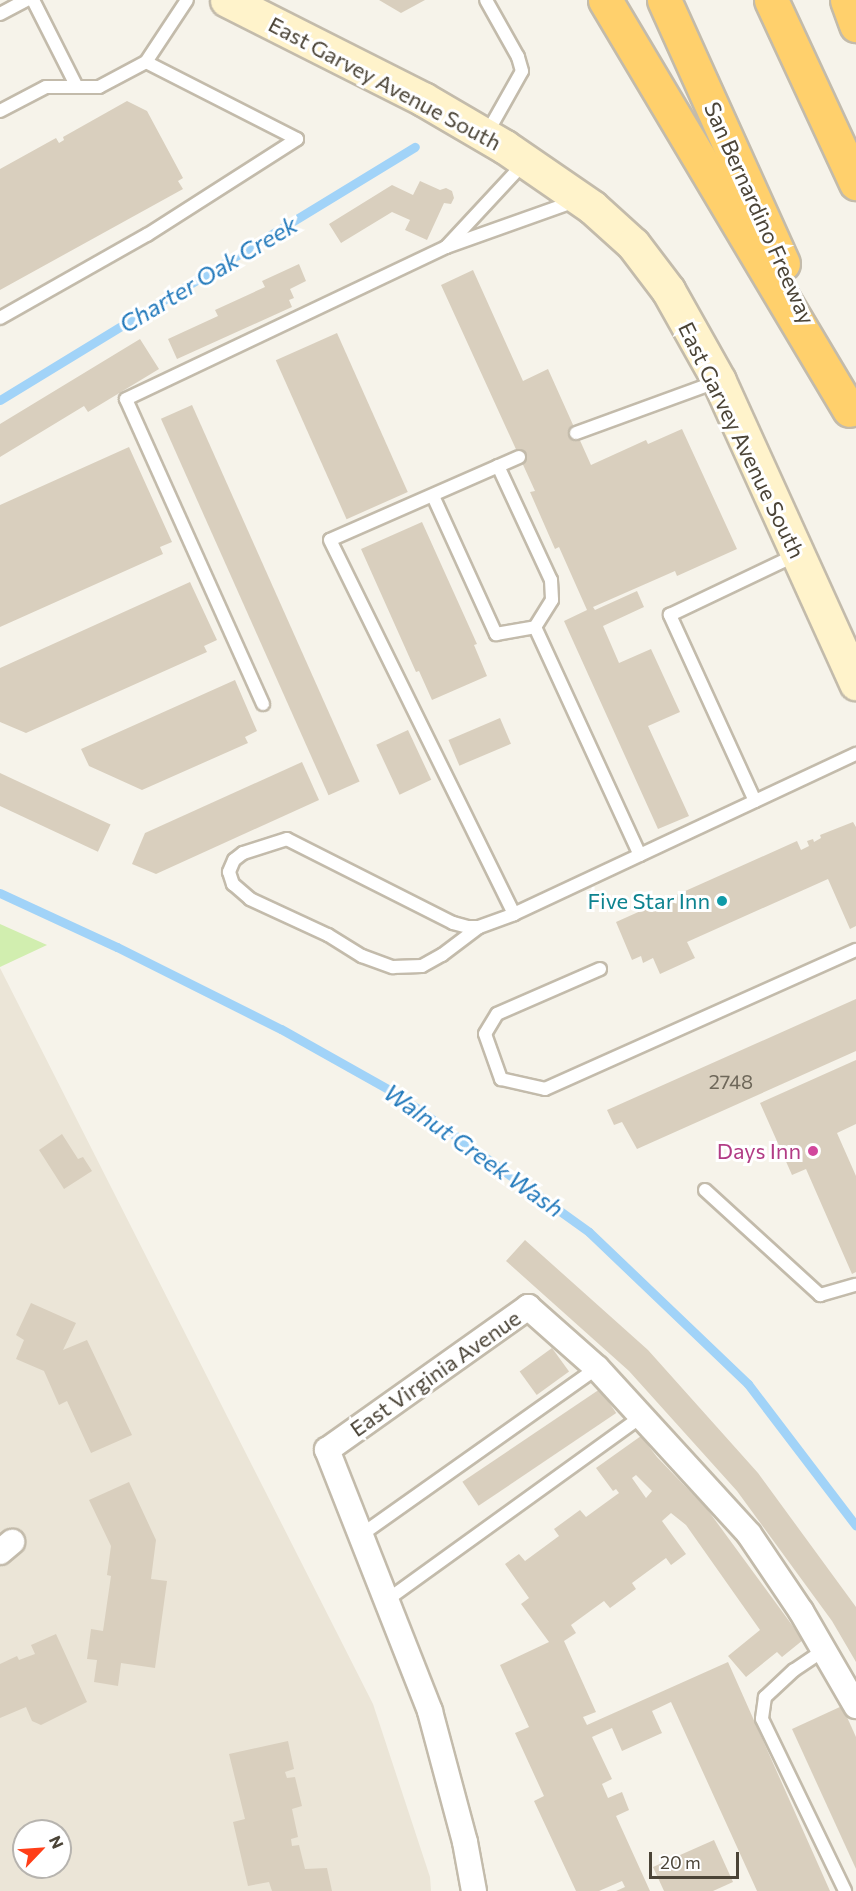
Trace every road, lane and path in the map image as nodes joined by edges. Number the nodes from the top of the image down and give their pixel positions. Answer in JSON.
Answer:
{"nodes":[{"id":1,"x":26,"y":0,"type":"edge"},
{"id":2,"x":33,"y":0,"type":"edge"},
{"id":3,"x":187,"y":0,"type":"edge"},
{"id":4,"x":227,"y":0,"type":"edge"},
{"id":5,"x":486,"y":0,"type":"edge"},
{"id":6,"x":605,"y":0,"type":"edge"},
{"id":7,"x":664,"y":0,"type":"edge"},
{"id":8,"x":771,"y":0,"type":"edge"},
{"id":9,"x":847,"y":0,"type":"edge"},
{"id":10,"x":0,"y":14,"type":"edge"},
{"id":11,"x":856,"y":25,"type":"edge"},
{"id":12,"x":146,"y":62,"type":"junction"},
{"id":13,"x":77,"y":87,"type":"junction"},
{"id":14,"x":0,"y":111,"type":"edge"},
{"id":15,"x":486,"y":136,"type":"junction"},
{"id":16,"x":525,"y":161,"type":"junction"},
{"id":17,"x":856,"y":183,"type":"edge"},
{"id":18,"x":581,"y":199,"type":"junction"},
{"id":19,"x":446,"y":247,"type":"junction"},
{"id":20,"x":0,"y":318,"type":"edge"},
{"id":21,"x":719,"y":381,"type":"junction"},
{"id":22,"x":853,"y":418,"type":"edge"},
{"id":23,"x":576,"y":433,"type":"dead end"},
{"id":24,"x":519,"y":457,"type":"dead end"},
{"id":25,"x":498,"y":466,"type":"junction"},
{"id":26,"x":433,"y":496,"type":"junction"},
{"id":27,"x":798,"y":555,"type":"junction"},
{"id":28,"x":536,"y":627,"type":"junction"},
{"id":29,"x":856,"y":683,"type":"edge"},
{"id":30,"x":263,"y":704,"type":"dead end"},
{"id":31,"x":856,"y":754,"type":"edge"},
{"id":32,"x":755,"y":801,"type":"junction"},
{"id":33,"x":640,"y":855,"type":"junction"},
{"id":34,"x":513,"y":914,"type":"junction"},
{"id":35,"x":479,"y":927,"type":"junction"},
{"id":36,"x":856,"y":950,"type":"edge"},
{"id":37,"x":600,"y":969,"type":"dead end"},
{"id":38,"x":705,"y":1190,"type":"dead end"},
{"id":39,"x":856,"y":1285,"type":"edge"},
{"id":40,"x":597,"y":1368,"type":"junction"},
{"id":41,"x":641,"y":1417,"type":"junction"},
{"id":42,"x":361,"y":1535,"type":"junction"},
{"id":43,"x":387,"y":1600,"type":"junction"},
{"id":44,"x":824,"y":1650,"type":"junction"},
{"id":45,"x":856,"y":1706,"type":"edge"},
{"id":46,"x":474,"y":1891,"type":"edge"},
{"id":47,"x":845,"y":1891,"type":"edge"}],
"edges":[{"from":1,"to":10,"type":"lane"},
{"from":2,"to":13,"type":"lane"},
{"from":3,"to":12,"type":"lane"},
{"from":4,"to":15,"type":"street","name":"East Garvey Avenue South"},
{"from":5,"to":15,"type":"lane"},
{"from":6,"to":22,"type":"highway"},
{"from":7,"to":22,"type":"highway","name":"San Bernardino Freeway"},
{"from":8,"to":17,"type":"highway"},
{"from":9,"to":11,"type":"highway"},
{"from":12,"to":13,"type":"lane"},
{"from":12,"to":20,"type":"lane"},
{"from":13,"to":14,"type":"lane"},
{"from":15,"to":16,"type":"street","name":"East Garvey Avenue South"},
{"from":16,"to":18,"type":"street","name":"East Garvey Avenue South"},
{"from":16,"to":19,"type":"lane"},
{"from":18,"to":19,"type":"lane"},
{"from":18,"to":21,"type":"street","name":"East Garvey Avenue South"},
{"from":19,"to":30,"type":"lane"},
{"from":21,"to":23,"type":"lane"},
{"from":21,"to":27,"type":"street","name":"East Garvey Avenue South"},
{"from":24,"to":25,"type":"lane"},
{"from":25,"to":26,"type":"lane"},
{"from":25,"to":28,"type":"lane"},
{"from":26,"to":28,"type":"lane"},
{"from":26,"to":34,"type":"lane"},
{"from":27,"to":29,"type":"street","name":"East Garvey Avenue South"},
{"from":27,"to":32,"type":"lane"},
{"from":28,"to":33,"type":"lane"},
{"from":31,"to":32,"type":"lane"},
{"from":32,"to":33,"type":"lane"},
{"from":33,"to":34,"type":"lane"},
{"from":34,"to":35,"type":"lane"},
{"from":35,"to":35,"type":"lane"},
{"from":36,"to":37,"type":"lane"},
{"from":38,"to":39,"type":"lane"},
{"from":40,"to":41,"type":"street","name":"East Virginia Avenue"},
{"from":40,"to":42,"type":"lane"},
{"from":40,"to":42,"type":"street","name":"East Virginia Avenue"},
{"from":41,"to":43,"type":"lane"},
{"from":41,"to":44,"type":"street","name":"East Virginia Avenue"},
{"from":42,"to":43,"type":"street","name":"East Virginia Avenue"},
{"from":43,"to":46,"type":"street","name":"East Virginia Avenue"},
{"from":44,"to":45,"type":"street","name":"East Virginia Avenue"},
{"from":44,"to":47,"type":"lane"}]}
